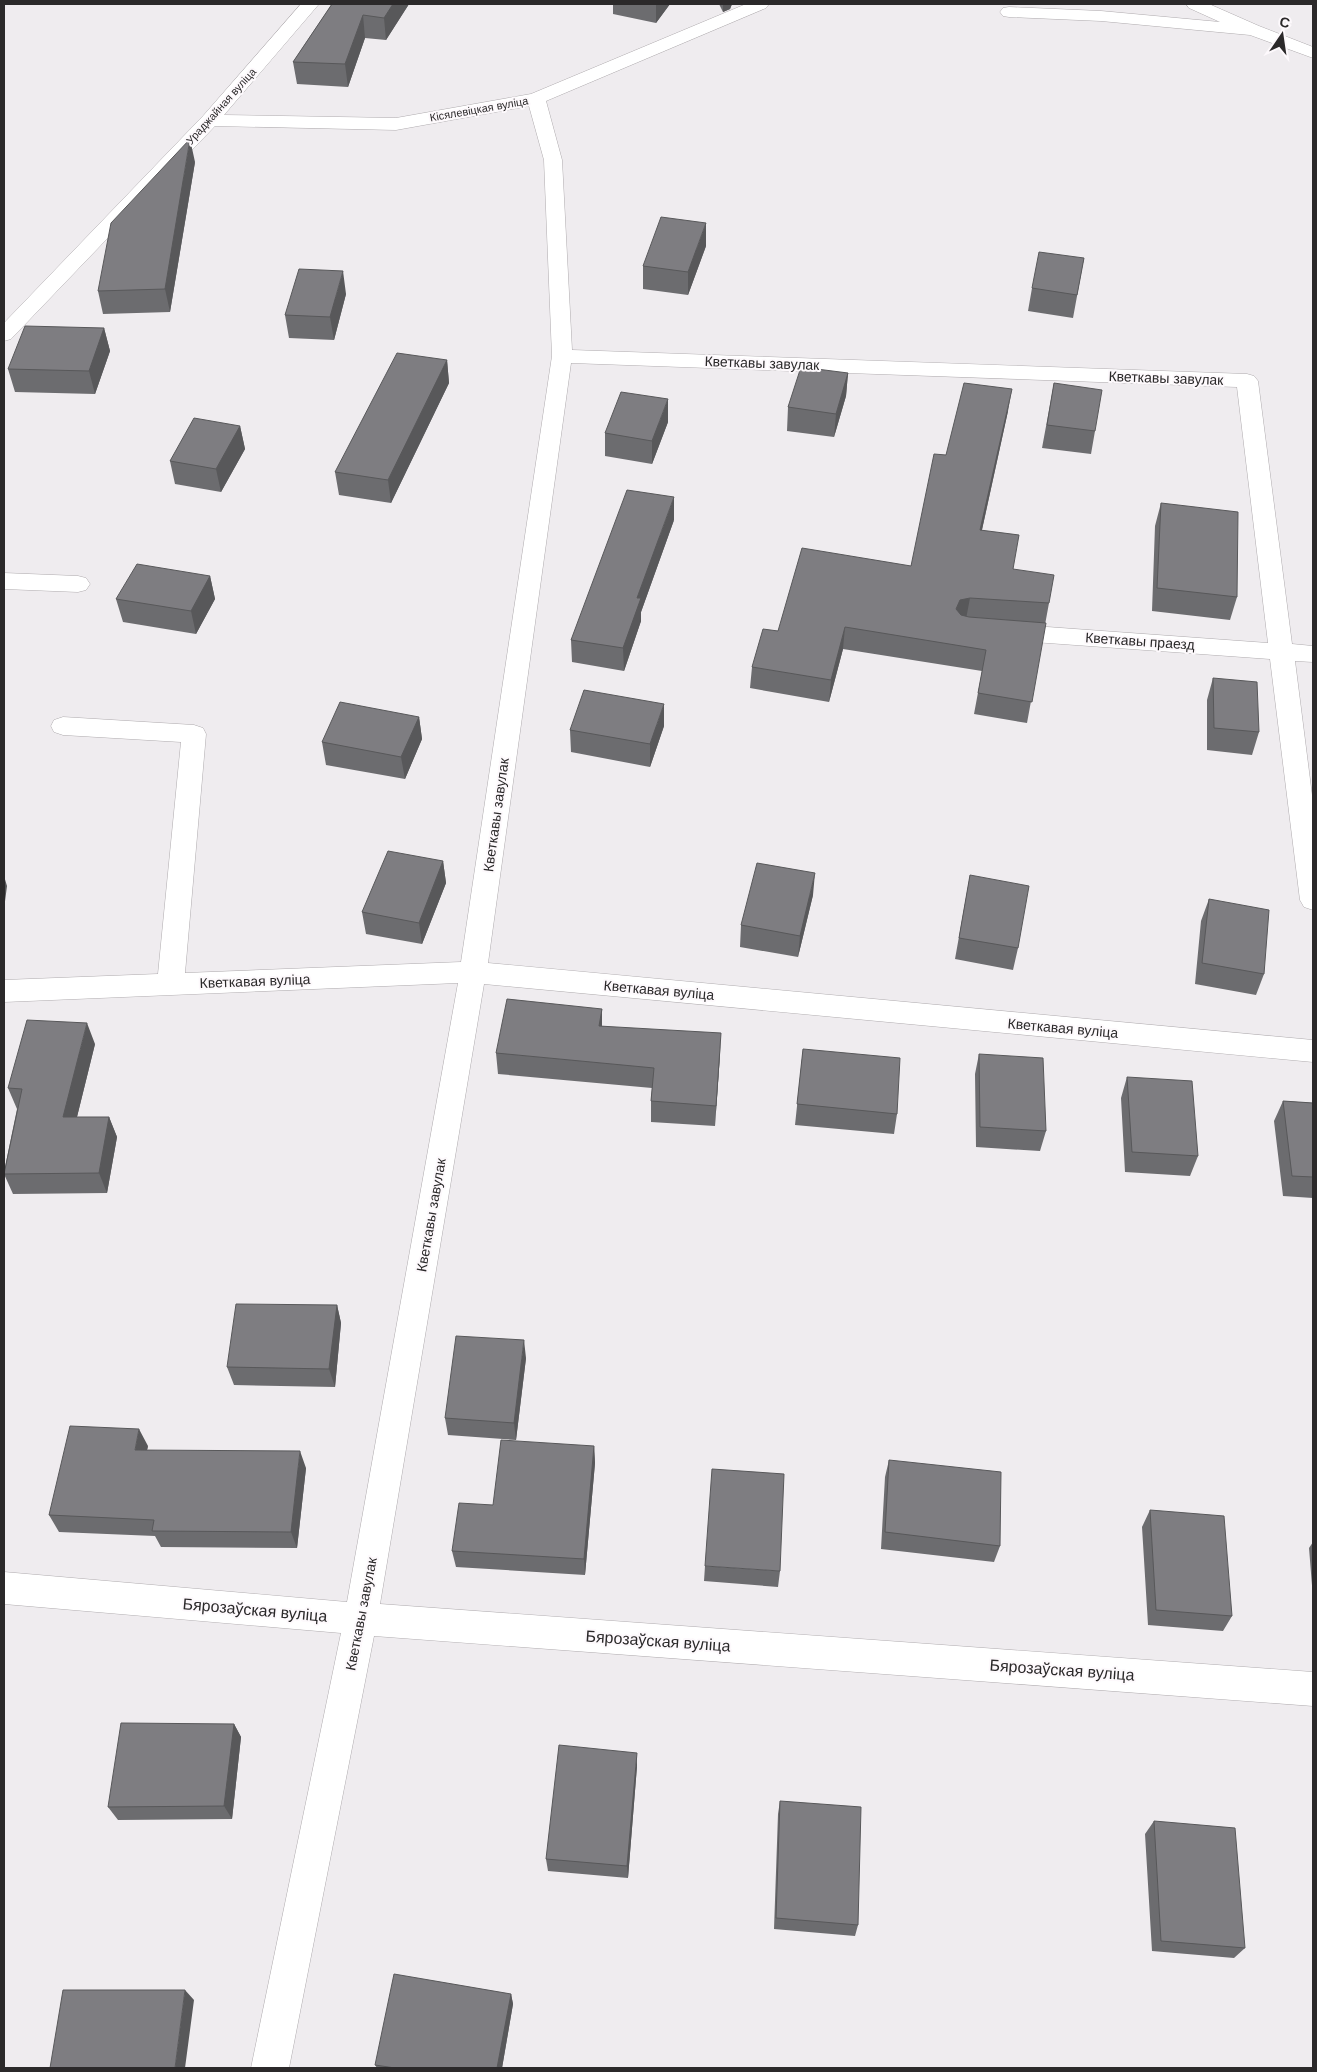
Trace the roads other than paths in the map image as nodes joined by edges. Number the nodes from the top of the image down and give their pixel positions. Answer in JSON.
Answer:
{"nodes":[{"id":1,"x":310,"y":4,"type":"edge"},
{"id":2,"x":760,"y":4,"type":"edge"},
{"id":3,"x":1195,"y":4,"type":"edge"},
{"id":4,"x":1101,"y":10,"type":"edge"},
{"id":5,"x":1009,"y":12,"type":"dead end"},
{"id":6,"x":1253,"y":30,"type":"junction"},
{"id":7,"x":1313,"y":53,"type":"edge"},
{"id":8,"x":536,"y":99,"type":"junction"},
{"id":9,"x":210,"y":120,"type":"junction"},
{"id":10,"x":4,"y":335,"type":"edge"},
{"id":11,"x":562,"y":356,"type":"junction"},
{"id":12,"x":4,"y":581,"type":"edge"},
{"id":13,"x":78,"y":584,"type":"dead end"},
{"id":14,"x":986,"y":630,"type":"edge"},
{"id":15,"x":1282,"y":650,"type":"junction"},
{"id":16,"x":1313,"y":654,"type":"edge"},
{"id":17,"x":63,"y":726,"type":"dead end"},
{"id":18,"x":1313,"y":900,"type":"edge"},
{"id":19,"x":473,"y":972,"type":"junction"},
{"id":20,"x":170,"y":984,"type":"junction"},
{"id":21,"x":4,"y":991,"type":"edge"},
{"id":22,"x":1313,"y":1051,"type":"edge"},
{"id":23,"x":4,"y":1588,"type":"edge"},
{"id":24,"x":361,"y":1619,"type":"junction"},
{"id":25,"x":1313,"y":1689,"type":"edge"},
{"id":26,"x":270,"y":2068,"type":"edge"}],
"edges":[{"from":1,"to":9,"type":"street","name":"Ураджайная вуліца"},
{"from":2,"to":8,"type":"street","name":"Кісялевіцкая вуліца"},
{"from":3,"to":6,"type":"street"},
{"from":4,"to":5,"type":"street"},
{"from":4,"to":6,"type":"street"},
{"from":6,"to":7,"type":"street"},
{"from":8,"to":9,"type":"street","name":"Кісялевіцкая вуліца"},
{"from":8,"to":11,"type":"street","name":"Кветкавы завулак"},
{"from":9,"to":10,"type":"street","name":"Ураджайная вуліца"},
{"from":11,"to":15,"type":"street","name":"Кветкавы завулак"},
{"from":11,"to":19,"type":"street","name":"Кветкавы завулак"},
{"from":12,"to":13,"type":"street"},
{"from":14,"to":15,"type":"street","name":"Кветкавы праезд"},
{"from":15,"to":16,"type":"street","name":"Кветкавы праезд"},
{"from":15,"to":18,"type":"street","name":"Кветкавы завулак"},
{"from":17,"to":20,"type":"street"},
{"from":19,"to":20,"type":"street","name":"Кветкавая вуліца"},
{"from":19,"to":22,"type":"street","name":"Кветкавая вуліца"},
{"from":19,"to":24,"type":"street","name":"Кветкавы завулак"},
{"from":20,"to":21,"type":"street","name":"Кветкавая вуліца"},
{"from":23,"to":24,"type":"street","name":"Бярозаўская вуліца"},
{"from":24,"to":25,"type":"street","name":"Бярозаўская вуліца"},
{"from":24,"to":26,"type":"street","name":"Кветкавы завулак"}]}
